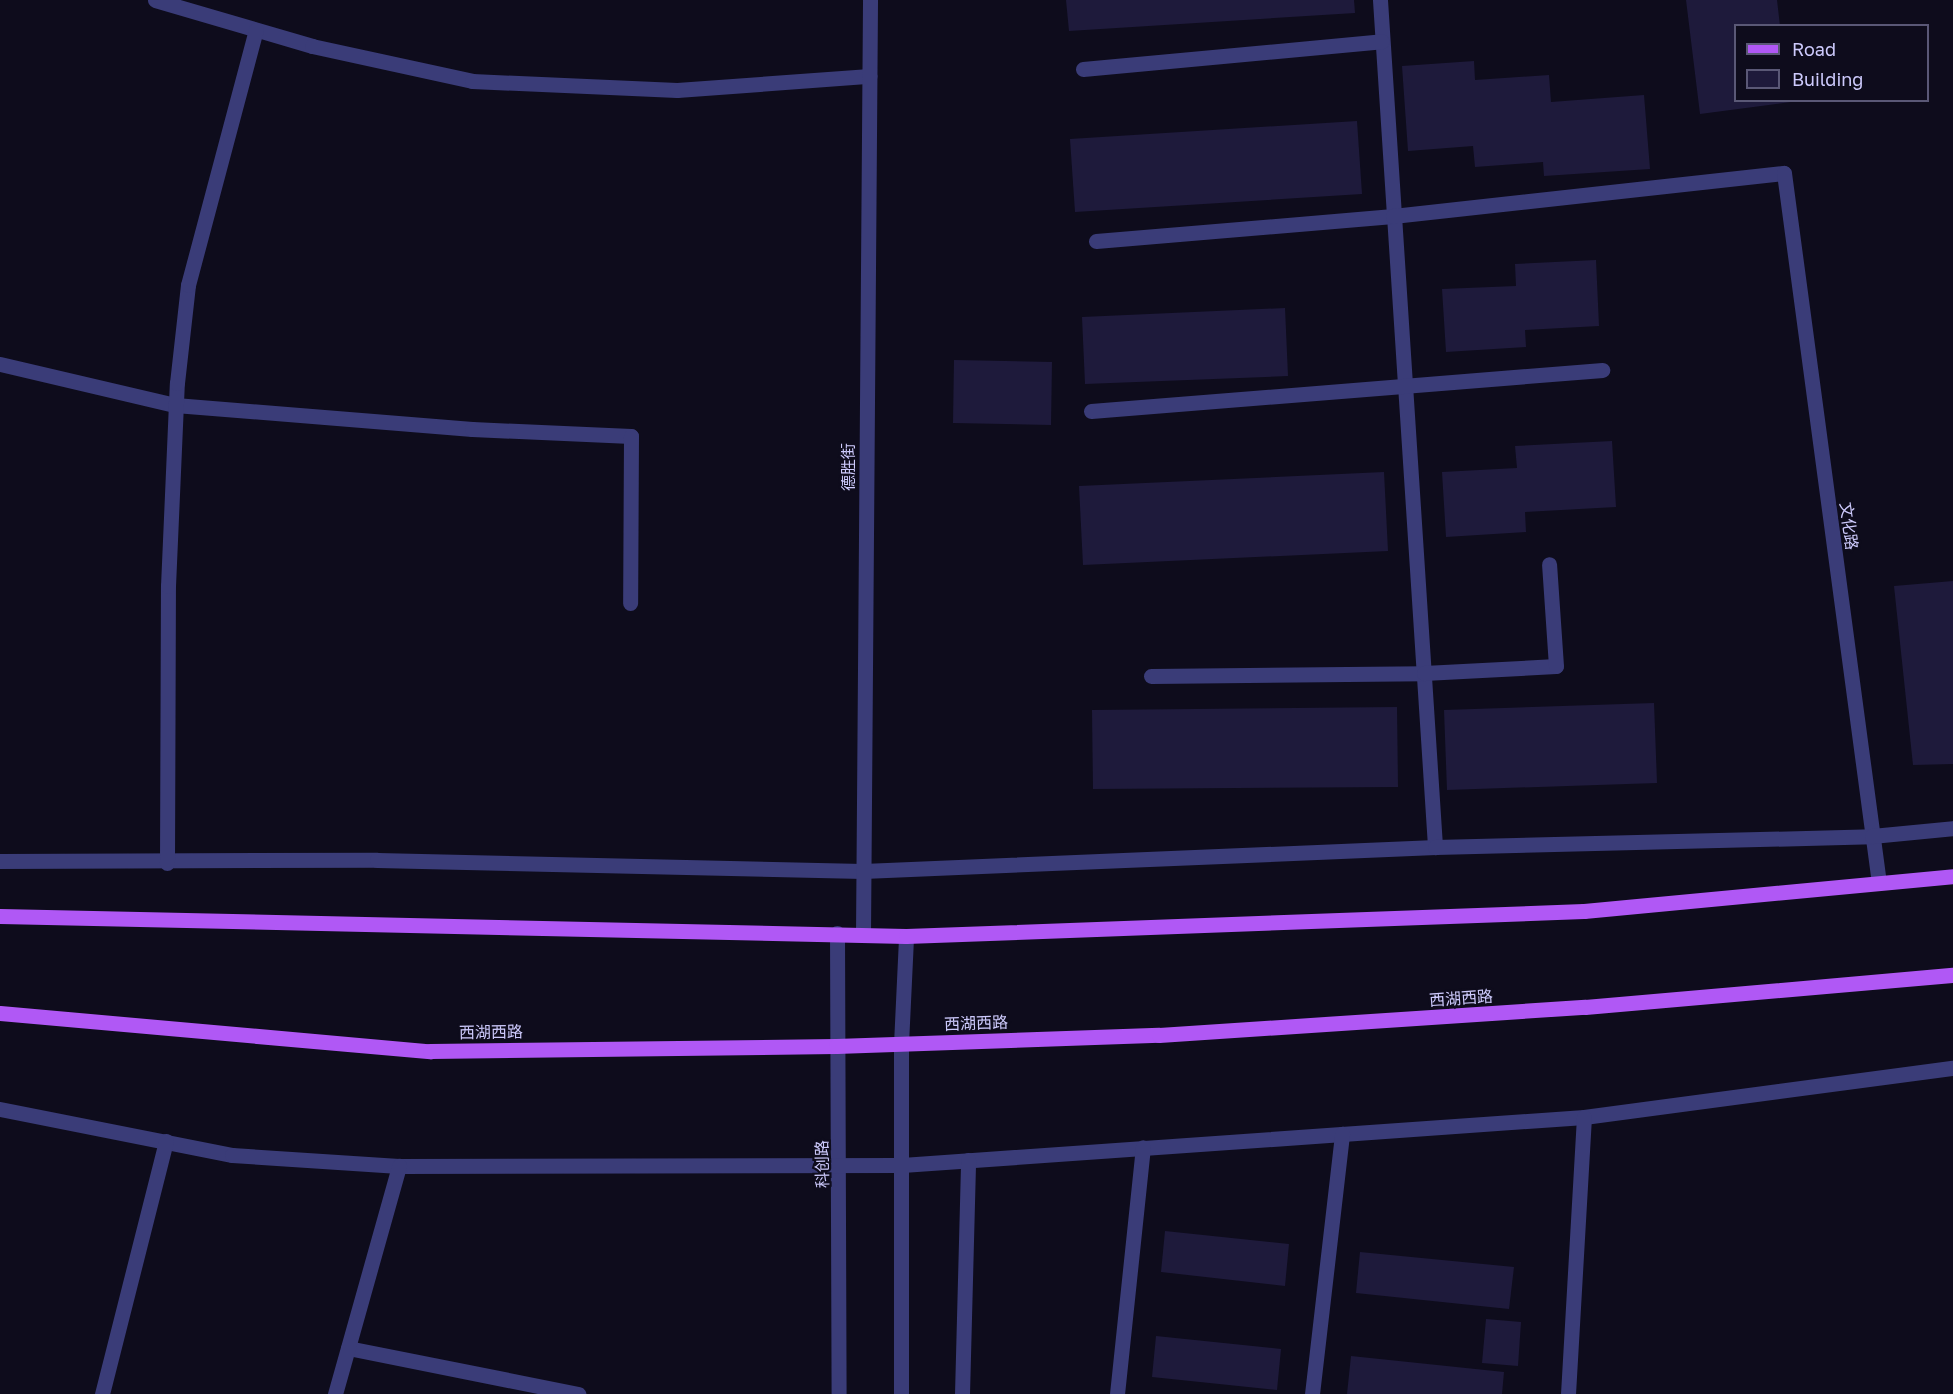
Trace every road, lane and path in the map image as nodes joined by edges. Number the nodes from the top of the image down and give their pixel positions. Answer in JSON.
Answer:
{"nodes":[{"id":1,"x":154,"y":0,"type":"edge"},
{"id":2,"x":870,"y":0,"type":"edge"},
{"id":3,"x":1380,"y":0,"type":"edge"},
{"id":4,"x":256,"y":30,"type":"junction"},
{"id":5,"x":1382,"y":42,"type":"junction"},
{"id":6,"x":1083,"y":69,"type":"dead end"},
{"id":7,"x":869,"y":76,"type":"junction"},
{"id":8,"x":1393,"y":216,"type":"junction"},
{"id":9,"x":1096,"y":241,"type":"dead end"},
{"id":10,"x":0,"y":364,"type":"edge"},
{"id":11,"x":1602,"y":370,"type":"dead end"},
{"id":12,"x":1404,"y":386,"type":"junction"},
{"id":13,"x":175,"y":405,"type":"junction"},
{"id":14,"x":1091,"y":411,"type":"dead end"},
{"id":15,"x":1550,"y":564,"type":"dead end"},
{"id":16,"x":630,"y":603,"type":"dead end"},
{"id":17,"x":1424,"y":673,"type":"junction"},
{"id":18,"x":1151,"y":676,"type":"dead end"},
{"id":19,"x":1953,"y":828,"type":"edge"},
{"id":20,"x":1872,"y":836,"type":"junction"},
{"id":21,"x":1435,"y":846,"type":"junction"},
{"id":22,"x":0,"y":861,"type":"edge"},
{"id":23,"x":167,"y":863,"type":"junction"},
{"id":24,"x":864,"y":871,"type":"junction"},
{"id":25,"x":1953,"y":876,"type":"edge"},
{"id":26,"x":1878,"y":883,"type":"junction"},
{"id":27,"x":0,"y":916,"type":"edge"},
{"id":28,"x":837,"y":933,"type":"junction"},
{"id":29,"x":863,"y":935,"type":"junction"},
{"id":30,"x":906,"y":936,"type":"junction"},
{"id":31,"x":1953,"y":975,"type":"edge"},
{"id":32,"x":0,"y":1013,"type":"edge"},
{"id":33,"x":901,"y":1044,"type":"junction"},
{"id":34,"x":836,"y":1046,"type":"junction"},
{"id":35,"x":1953,"y":1068,"type":"edge"},
{"id":36,"x":0,"y":1109,"type":"edge"},
{"id":37,"x":1584,"y":1117,"type":"junction"},
{"id":38,"x":1342,"y":1134,"type":"junction"},
{"id":39,"x":166,"y":1141,"type":"junction"},
{"id":40,"x":1143,"y":1147,"type":"junction"},
{"id":41,"x":968,"y":1160,"type":"junction"},
{"id":42,"x":902,"y":1165,"type":"junction"},
{"id":43,"x":399,"y":1166,"type":"junction"},
{"id":44,"x":840,"y":1166,"type":"junction"},
{"id":45,"x":348,"y":1348,"type":"junction"},
{"id":46,"x":102,"y":1394,"type":"edge"},
{"id":47,"x":335,"y":1394,"type":"edge"},
{"id":48,"x":578,"y":1394,"type":"edge"},
{"id":49,"x":839,"y":1394,"type":"edge"},
{"id":50,"x":901,"y":1394,"type":"edge"},
{"id":51,"x":962,"y":1394,"type":"edge"},
{"id":52,"x":1117,"y":1394,"type":"edge"},
{"id":53,"x":1312,"y":1394,"type":"edge"},
{"id":54,"x":1568,"y":1394,"type":"edge"}],
"edges":[{"from":1,"to":4,"type":"street"},
{"from":2,"to":7,"type":"street","name":"德胜街"},
{"from":3,"to":5,"type":"street"},
{"from":4,"to":7,"type":"street"},
{"from":4,"to":13,"type":"street"},
{"from":5,"to":6,"type":"street"},
{"from":5,"to":8,"type":"street"},
{"from":7,"to":24,"type":"street","name":"德胜街"},
{"from":8,"to":9,"type":"street"},
{"from":8,"to":12,"type":"street"},
{"from":8,"to":20,"type":"street","name":"文化路"},
{"from":10,"to":13,"type":"street"},
{"from":11,"to":12,"type":"street"},
{"from":12,"to":14,"type":"street"},
{"from":12,"to":17,"type":"street"},
{"from":13,"to":16,"type":"street"},
{"from":13,"to":23,"type":"street"},
{"from":15,"to":17,"type":"street"},
{"from":17,"to":18,"type":"street"},
{"from":17,"to":21,"type":"street"},
{"from":19,"to":20,"type":"street"},
{"from":20,"to":21,"type":"street"},
{"from":20,"to":26,"type":"street","name":"文化路"},
{"from":21,"to":24,"type":"street"},
{"from":22,"to":23,"type":"street"},
{"from":23,"to":24,"type":"street"},
{"from":24,"to":29,"type":"street","name":"德胜街"},
{"from":25,"to":26,"type":"main road"},
{"from":26,"to":30,"type":"main road"},
{"from":27,"to":28,"type":"main road"},
{"from":28,"to":29,"type":"main road"},
{"from":28,"to":34,"type":"street","name":"科创路"},
{"from":29,"to":30,"type":"main road"},
{"from":30,"to":33,"type":"street"},
{"from":31,"to":33,"type":"main road","name":"西湖西路"},
{"from":32,"to":34,"type":"main road","name":"西湖西路"},
{"from":33,"to":34,"type":"main road","name":"西湖西路"},
{"from":33,"to":42,"type":"street"},
{"from":34,"to":44,"type":"street","name":"科创路"},
{"from":35,"to":37,"type":"street"},
{"from":36,"to":39,"type":"street"},
{"from":37,"to":38,"type":"street"},
{"from":37,"to":54,"type":"street"},
{"from":38,"to":40,"type":"street"},
{"from":38,"to":53,"type":"street"},
{"from":39,"to":43,"type":"street"},
{"from":39,"to":46,"type":"street"},
{"from":40,"to":41,"type":"street"},
{"from":40,"to":52,"type":"street"},
{"from":41,"to":42,"type":"street"},
{"from":41,"to":51,"type":"street"},
{"from":42,"to":44,"type":"street"},
{"from":42,"to":50,"type":"street"},
{"from":43,"to":44,"type":"street"},
{"from":43,"to":45,"type":"street"},
{"from":44,"to":49,"type":"street","name":"科创路"},
{"from":45,"to":47,"type":"street"},
{"from":45,"to":48,"type":"street"}]}
